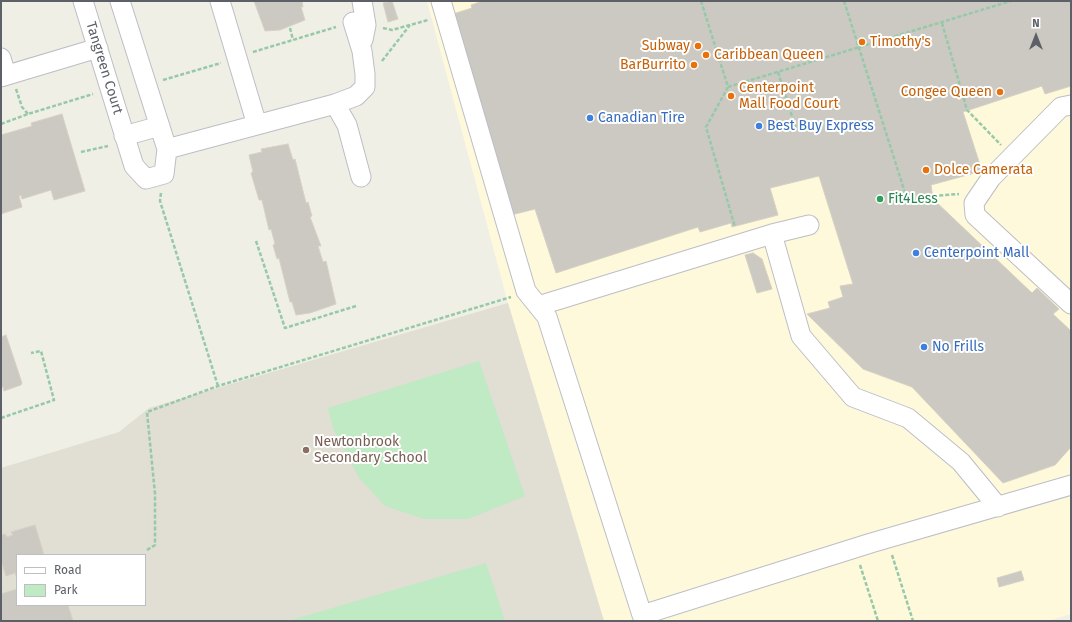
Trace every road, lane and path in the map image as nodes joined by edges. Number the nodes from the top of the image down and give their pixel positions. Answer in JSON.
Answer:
{"nodes":[{"id":1,"x":84,"y":1,"type":"edge"},
{"id":2,"x":120,"y":1,"type":"edge"},
{"id":3,"x":220,"y":1,"type":"edge"},
{"id":4,"x":362,"y":1,"type":"edge"},
{"id":5,"x":701,"y":1,"type":"edge"},
{"id":6,"x":844,"y":1,"type":"edge"},
{"id":7,"x":1011,"y":1,"type":"edge"},
{"id":8,"x":443,"y":8,"type":"edge"},
{"id":9,"x":942,"y":22,"type":"junction"},
{"id":10,"x":359,"y":23,"type":"junction"},
{"id":11,"x":410,"y":25,"type":"junction"},
{"id":12,"x":290,"y":28,"type":"dead end"},
{"id":13,"x":293,"y":40,"type":"junction"},
{"id":14,"x":98,"y":48,"type":"junction"},
{"id":15,"x":859,"y":49,"type":"junction"},
{"id":16,"x":238,"y":58,"type":"junction"},
{"id":17,"x":5,"y":71,"type":"edge"},
{"id":18,"x":778,"y":72,"type":"junction"},
{"id":19,"x":365,"y":74,"type":"junction"},
{"id":20,"x":160,"y":81,"type":"dead end"},
{"id":21,"x":728,"y":87,"type":"junction"},
{"id":22,"x":93,"y":94,"type":"dead end"},
{"id":23,"x":335,"y":104,"type":"junction"},
{"id":24,"x":1071,"y":105,"type":"edge"},
{"id":25,"x":28,"y":114,"type":"junction"},
{"id":26,"x":1,"y":124,"type":"edge"},
{"id":27,"x":257,"y":125,"type":"junction"},
{"id":28,"x":160,"y":126,"type":"junction"},
{"id":29,"x":796,"y":129,"type":"dead end"},
{"id":30,"x":124,"y":136,"type":"junction"},
{"id":31,"x":108,"y":146,"type":"dead end"},
{"id":32,"x":167,"y":149,"type":"junction"},
{"id":33,"x":81,"y":152,"type":"dead end"},
{"id":34,"x":1012,"y":156,"type":"junction"},
{"id":35,"x":164,"y":174,"type":"junction"},
{"id":36,"x":361,"y":176,"type":"dead end"},
{"id":37,"x":978,"y":197,"type":"junction"},
{"id":38,"x":809,"y":225,"type":"dead end"},
{"id":39,"x":772,"y":234,"type":"junction"},
{"id":40,"x":256,"y":241,"type":"dead end"},
{"id":41,"x":741,"y":244,"type":"junction"},
{"id":42,"x":514,"y":294,"type":"dead end"},
{"id":43,"x":1071,"y":304,"type":"edge"},
{"id":44,"x":356,"y":306,"type":"dead end"},
{"id":45,"x":538,"y":306,"type":"junction"},
{"id":46,"x":31,"y":353,"type":"dead end"},
{"id":47,"x":218,"y":386,"type":"junction"},
{"id":48,"x":1,"y":418,"type":"edge"},
{"id":49,"x":1071,"y":485,"type":"edge"},
{"id":50,"x":998,"y":507,"type":"junction"},
{"id":51,"x":147,"y":550,"type":"dead end"},
{"id":52,"x":886,"y":555,"type":"dead end"},
{"id":53,"x":865,"y":562,"type":"dead end"},
{"id":54,"x":878,"y":621,"type":"edge"},
{"id":55,"x":913,"y":621,"type":"edge"}],
"edges":[{"from":1,"to":14,"type":"street","name":"Tangreen Court"},
{"from":2,"to":28,"type":"street"},
{"from":3,"to":16,"type":"street"},
{"from":4,"to":10,"type":"street"},
{"from":5,"to":21,"type":"path"},
{"from":6,"to":15,"type":"path"},
{"from":7,"to":9,"type":"path"},
{"from":8,"to":11,"type":"path"},
{"from":8,"to":45,"type":"street"},
{"from":9,"to":15,"type":"path"},
{"from":9,"to":34,"type":"path"},
{"from":10,"to":11,"type":"path"},
{"from":10,"to":13,"type":"path"},
{"from":10,"to":19,"type":"street"},
{"from":11,"to":19,"type":"path"},
{"from":12,"to":13,"type":"path"},
{"from":13,"to":16,"type":"path"},
{"from":14,"to":17,"type":"street"},
{"from":14,"to":30,"type":"street","name":"Tangreen Court"},
{"from":15,"to":18,"type":"path"},
{"from":15,"to":37,"type":"path"},
{"from":16,"to":20,"type":"path"},
{"from":16,"to":27,"type":"street"},
{"from":17,"to":25,"type":"path"},
{"from":18,"to":21,"type":"path"},
{"from":18,"to":29,"type":"path"},
{"from":19,"to":23,"type":"street"},
{"from":21,"to":41,"type":"path"},
{"from":22,"to":25,"type":"path"},
{"from":23,"to":27,"type":"street"},
{"from":23,"to":36,"type":"street"},
{"from":24,"to":34,"type":"street"},
{"from":25,"to":26,"type":"path"},
{"from":27,"to":32,"type":"street"},
{"from":28,"to":30,"type":"street"},
{"from":28,"to":32,"type":"street"},
{"from":30,"to":35,"type":"street","name":"Tangreen Court"},
{"from":31,"to":33,"type":"path"},
{"from":32,"to":35,"type":"street"},
{"from":34,"to":37,"type":"street"},
{"from":35,"to":47,"type":"path"},
{"from":37,"to":43,"type":"street"},
{"from":38,"to":39,"type":"street"},
{"from":39,"to":41,"type":"street"},
{"from":39,"to":50,"type":"street"},
{"from":40,"to":44,"type":"path"},
{"from":41,"to":45,"type":"street"},
{"from":42,"to":47,"type":"path"},
{"from":45,"to":50,"type":"street"},
{"from":46,"to":48,"type":"path"},
{"from":47,"to":51,"type":"path"},
{"from":49,"to":50,"type":"street"},
{"from":52,"to":55,"type":"path"},
{"from":53,"to":54,"type":"path"}]}
